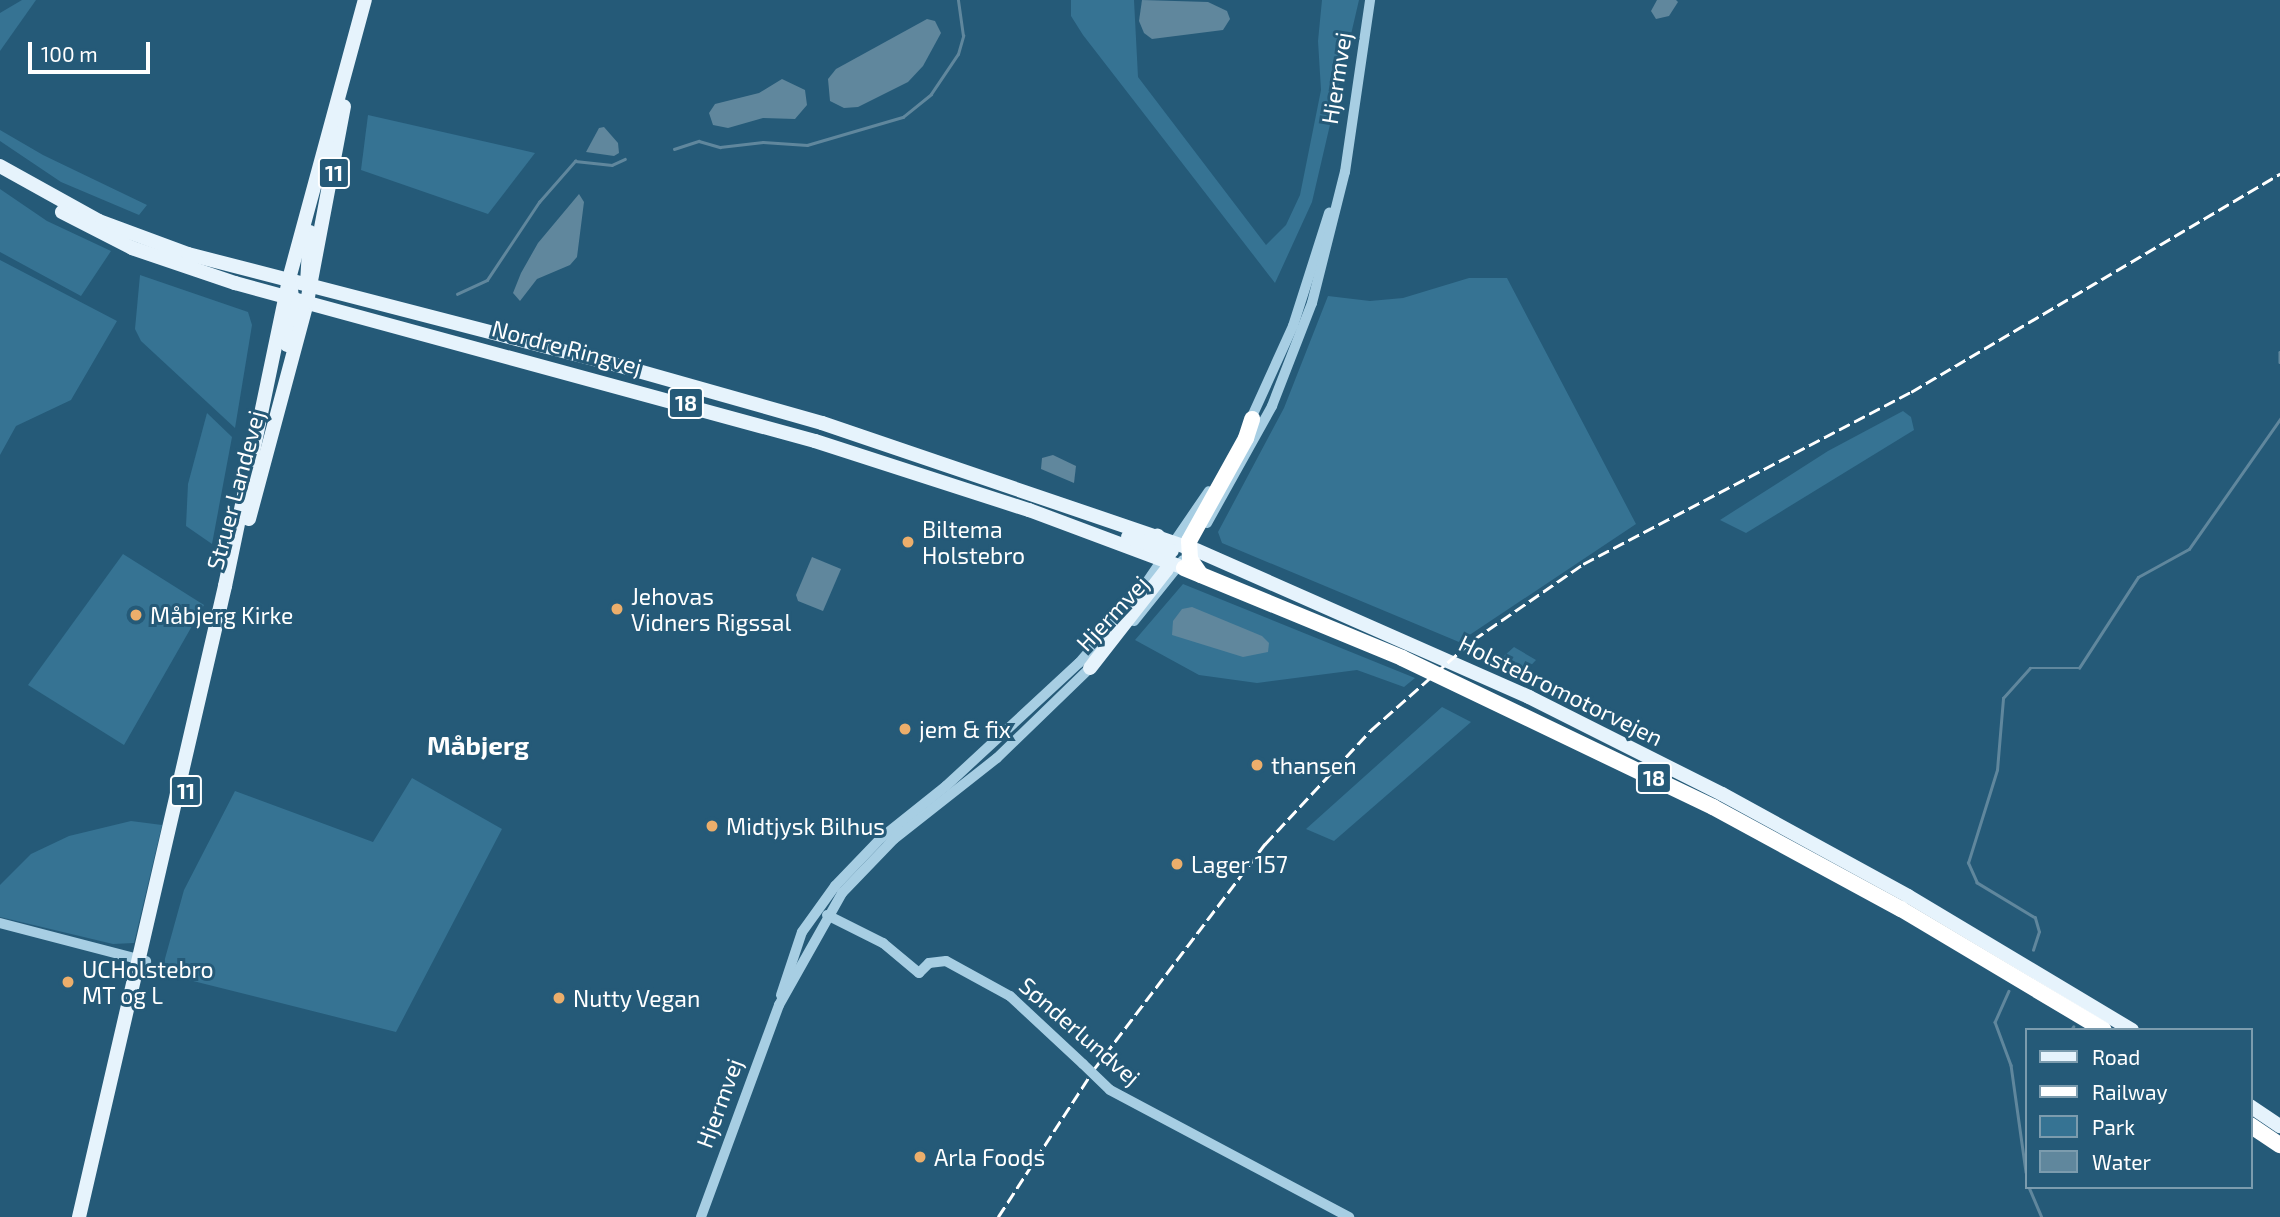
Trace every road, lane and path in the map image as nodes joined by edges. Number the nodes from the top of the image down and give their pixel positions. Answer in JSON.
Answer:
{"nodes":[{"id":1,"x":365,"y":0,"type":"edge"},
{"id":2,"x":1370,"y":0,"type":"edge"},
{"id":3,"x":351,"y":60,"type":"junction"},
{"id":4,"x":1344,"y":163,"type":"junction"},
{"id":5,"x":0,"y":168,"type":"edge"},
{"id":6,"x":302,"y":290,"type":"junction"},
{"id":7,"x":1252,"y":419,"type":"joint"},
{"id":8,"x":1179,"y":556,"type":"junction"},
{"id":9,"x":1090,"y":668,"type":"joint"},
{"id":10,"x":827,"y":915,"type":"junction"},
{"id":11,"x":0,"y":923,"type":"edge"},
{"id":12,"x":142,"y":960,"type":"junction"},
{"id":13,"x":779,"y":1005,"type":"junction"},
{"id":14,"x":2101,"y":1028,"type":"edge"},
{"id":15,"x":2129,"y":1028,"type":"edge"},
{"id":16,"x":2252,"y":1107,"type":"edge"},
{"id":17,"x":2252,"y":1126,"type":"edge"},
{"id":18,"x":2280,"y":1126,"type":"edge"},
{"id":19,"x":2280,"y":1145,"type":"edge"},
{"id":20,"x":79,"y":1217,"type":"edge"},
{"id":21,"x":86,"y":1217,"type":"edge"},
{"id":22,"x":701,"y":1217,"type":"edge"},
{"id":23,"x":1349,"y":1217,"type":"edge"}],
"edges":[{"from":1,"to":3,"type":"main road","name":"Struer Landevej","number":"11"},
{"from":2,"to":4,"type":"street","name":"Hjermvej"},
{"from":3,"to":6,"type":"main road","name":"Struer Landevej","number":"11"},
{"from":3,"to":6,"type":"main road","name":"Struer Landevej","number":"11"},
{"from":4,"to":7,"type":"street","name":"Hjermvej"},
{"from":4,"to":8,"type":"street","name":"Hjermvej"},
{"from":5,"to":6,"type":"main road","name":"Nordre Ringvej"},
{"from":5,"to":6,"type":"main road","name":"Nordre Ringvej"},
{"from":6,"to":8,"type":"main road","name":"Nordre Ringvej","number":"18"},
{"from":6,"to":8,"type":"main road","name":"Nordre Ringvej","number":"18"},
{"from":6,"to":12,"type":"main road","name":"Struer Landevej","number":"11"},
{"from":6,"to":12,"type":"main road","name":"Struer Landevej","number":"11"},
{"from":7,"to":8,"type":"highway"},
{"from":8,"to":9,"type":"main road"},
{"from":8,"to":13,"type":"street","name":"Hjermvej"},
{"from":8,"to":14,"type":"highway","name":"Holstebromotorvejen","number":"18"},
{"from":8,"to":15,"type":"main road","name":"Holstebromotorvejen","number":"18"},
{"from":9,"to":10,"type":"street","name":"Hjermvej"},
{"from":10,"to":13,"type":"street","name":"Hjermvej"},
{"from":10,"to":23,"type":"street","name":"Sønderlundvej","bridge":true},
{"from":11,"to":12,"type":"street"},
{"from":12,"to":20,"type":"main road","name":"Struer Landevej","number":"11"},
{"from":12,"to":21,"type":"main road","name":"Struer Landevej","number":"11"},
{"from":13,"to":22,"type":"street","name":"Hjermvej"},
{"from":16,"to":18,"type":"main road"},
{"from":17,"to":19,"type":"highway"}]}
